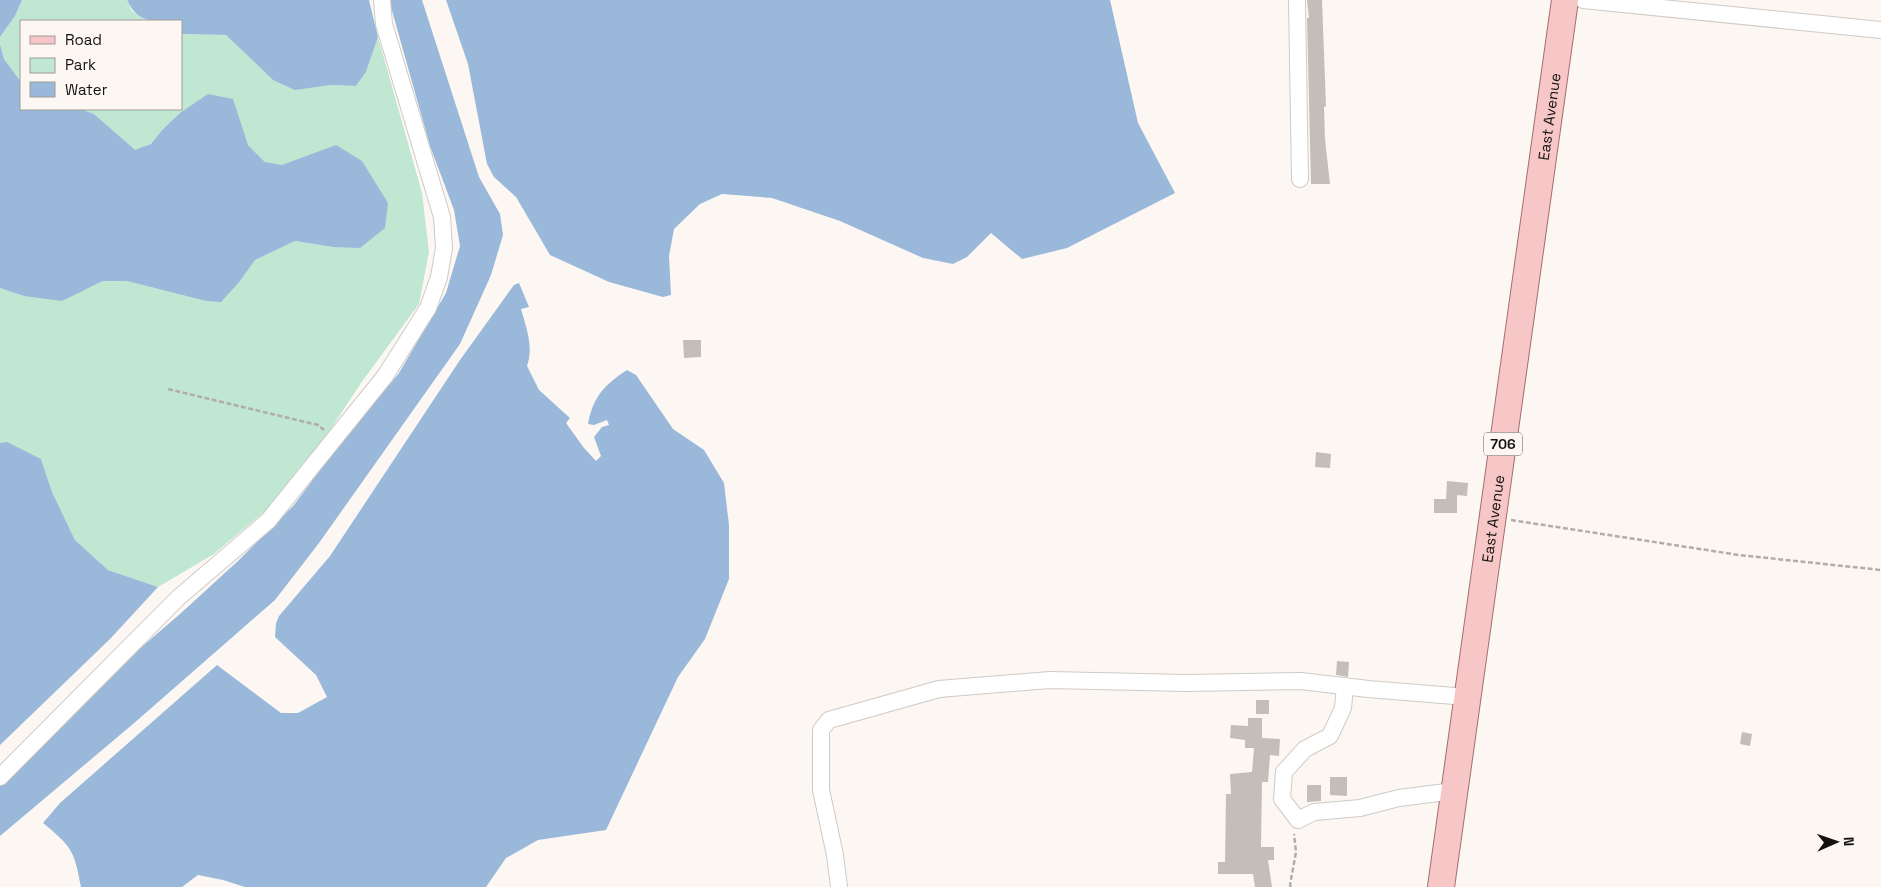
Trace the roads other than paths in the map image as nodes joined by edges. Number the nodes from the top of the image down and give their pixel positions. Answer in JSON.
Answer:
{"nodes":[{"id":1,"x":382,"y":0,"type":"edge"},
{"id":2,"x":1297,"y":0,"type":"edge"},
{"id":3,"x":1565,"y":0,"type":"edge"},
{"id":4,"x":1583,"y":0,"type":"edge"},
{"id":5,"x":1881,"y":30,"type":"edge"},
{"id":6,"x":1300,"y":179,"type":"dead end"},
{"id":7,"x":1345,"y":686,"type":"junction"},
{"id":8,"x":1467,"y":697,"type":"junction"},
{"id":9,"x":0,"y":777,"type":"edge"},
{"id":10,"x":1454,"y":791,"type":"junction"},
{"id":11,"x":839,"y":887,"type":"edge"},
{"id":12,"x":1440,"y":887,"type":"edge"}],
"edges":[{"from":1,"to":9,"type":"street"},
{"from":2,"to":6,"type":"street"},
{"from":3,"to":8,"type":"main road","name":"East Avenue","number":"706"},
{"from":4,"to":5,"type":"street"},
{"from":7,"to":8,"type":"street"},
{"from":7,"to":10,"type":"street"},
{"from":7,"to":11,"type":"street"},
{"from":8,"to":10,"type":"main road","name":"East Avenue","number":"706"},
{"from":10,"to":12,"type":"main road","name":"East Avenue","number":"706"}]}
